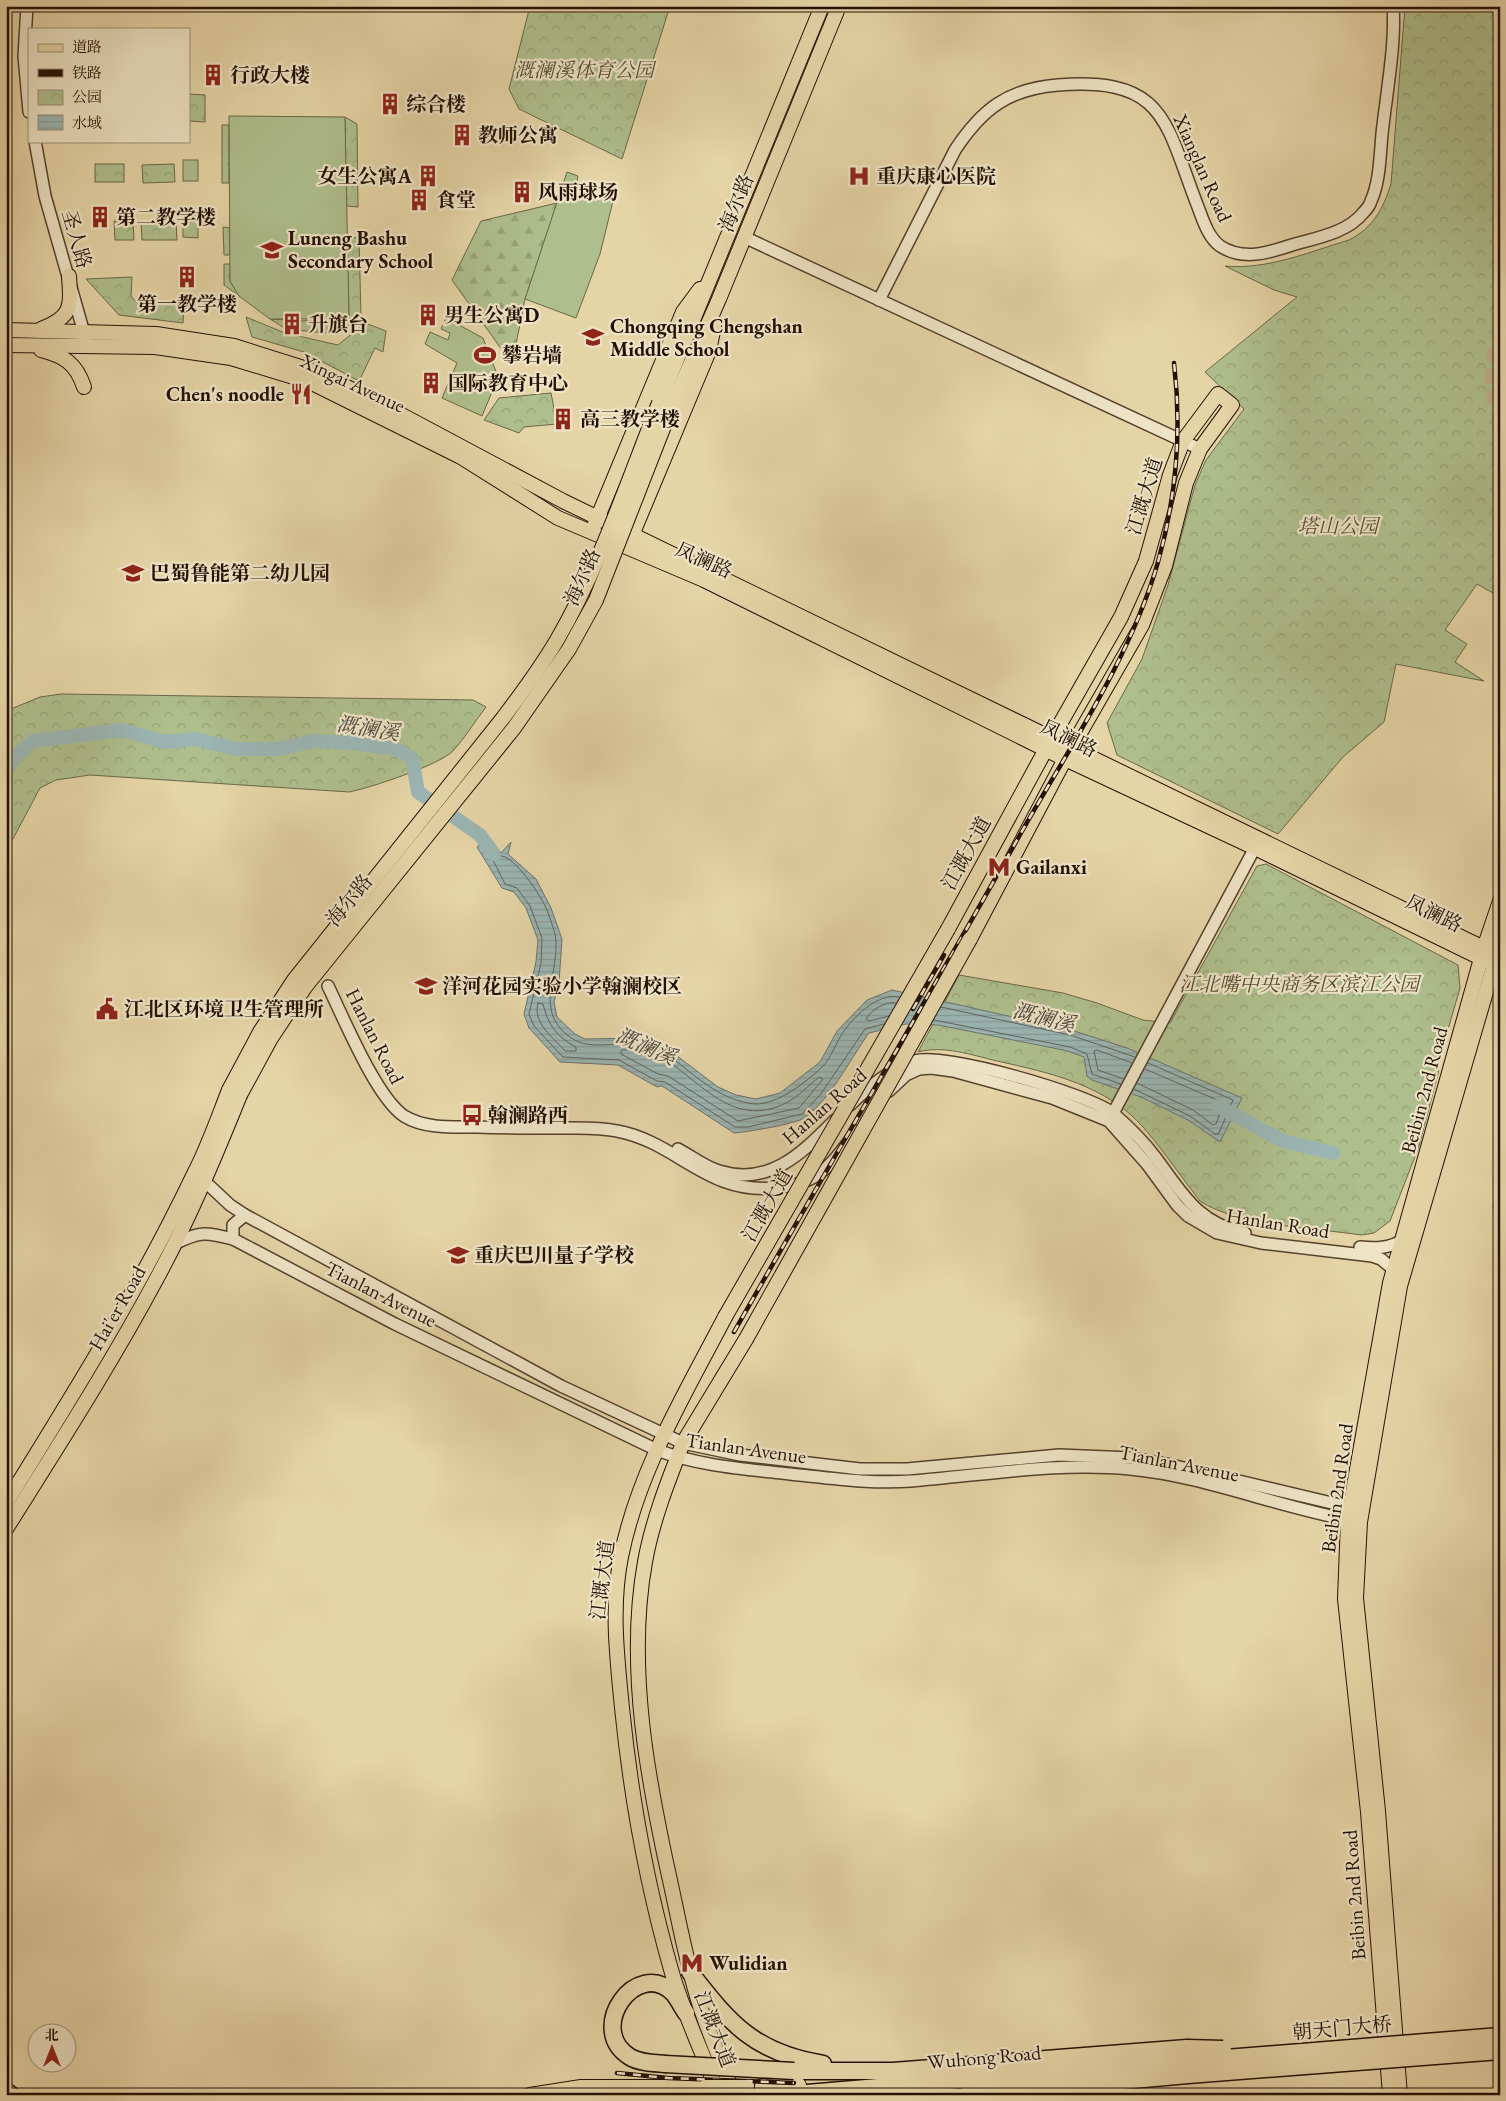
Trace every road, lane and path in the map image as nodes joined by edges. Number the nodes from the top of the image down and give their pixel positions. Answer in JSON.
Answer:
{"nodes":[{"id":1,"x":27,"y":6,"type":"edge"},
{"id":2,"x":822,"y":6,"type":"edge"},
{"id":3,"x":839,"y":6,"type":"edge"},
{"id":4,"x":1393,"y":6,"type":"edge"},
{"id":5,"x":28,"y":101,"type":"edge"},
{"id":6,"x":35,"y":142,"type":"edge"},
{"id":7,"x":744,"y":237,"type":"junction"},
{"id":8,"x":713,"y":272,"type":"junction"},
{"id":9,"x":69,"y":276,"type":"junction"},
{"id":10,"x":719,"y":299,"type":"junction"},
{"id":11,"x":879,"y":300,"type":"junction"},
{"id":12,"x":9,"y":330,"type":"edge"},
{"id":13,"x":36,"y":330,"type":"junction"},
{"id":14,"x":85,"y":331,"type":"junction"},
{"id":15,"x":6,"y":345,"type":"edge"},
{"id":16,"x":23,"y":345,"type":"junction"},
{"id":17,"x":87,"y":346,"type":"junction"},
{"id":18,"x":84,"y":387,"type":"dead end"},
{"id":19,"x":665,"y":406,"type":"junction"},
{"id":20,"x":1183,"y":441,"type":"junction"},
{"id":21,"x":1200,"y":449,"type":"junction"},
{"id":22,"x":598,"y":517,"type":"junction"},
{"id":23,"x":591,"y":532,"type":"junction"},
{"id":24,"x":633,"y":534,"type":"junction"},
{"id":25,"x":627,"y":548,"type":"junction"},
{"id":26,"x":1049,"y":744,"type":"junction"},
{"id":27,"x":1069,"y":754,"type":"junction"},
{"id":28,"x":1258,"y":843,"type":"junction"},
{"id":29,"x":1500,"y":901,"type":"edge"},
{"id":30,"x":1491,"y":954,"type":"edge"},
{"id":31,"x":235,"y":1093,"type":"joint"},
{"id":32,"x":1111,"y":1117,"type":"junction"},
{"id":33,"x":200,"y":1177,"type":"junction"},
{"id":34,"x":245,"y":1215,"type":"junction"},
{"id":35,"x":233,"y":1239,"type":"junction"},
{"id":36,"x":1403,"y":1240,"type":"junction"},
{"id":37,"x":174,"y":1244,"type":"junction"},
{"id":38,"x":1394,"y":1270,"type":"junction"},
{"id":39,"x":663,"y":1435,"type":"junction"},
{"id":40,"x":683,"y":1443,"type":"junction"},
{"id":41,"x":657,"y":1450,"type":"junction"},
{"id":42,"x":677,"y":1458,"type":"junction"},
{"id":43,"x":6,"y":1503,"type":"edge"},
{"id":44,"x":1355,"y":1515,"type":"junction"},
{"id":45,"x":6,"y":1529,"type":"edge"},
{"id":46,"x":690,"y":1972,"type":"junction"},
{"id":47,"x":686,"y":2013,"type":"junction"},
{"id":48,"x":1500,"y":2030,"type":"edge"},
{"id":49,"x":1500,"y":2036,"type":"edge"},
{"id":50,"x":1500,"y":2051,"type":"edge"},
{"id":51,"x":1500,"y":2055,"type":"edge"},
{"id":52,"x":1188,"y":2064,"type":"junction"},
{"id":53,"x":893,"y":2071,"type":"junction"},
{"id":54,"x":799,"y":2083,"type":"junction"},
{"id":55,"x":755,"y":2087,"type":"junction"},
{"id":56,"x":1036,"y":2089,"type":"junction"},
{"id":57,"x":6,"y":2091,"type":"edge"},
{"id":58,"x":11,"y":2095,"type":"edge"},
{"id":59,"x":530,"y":2095,"type":"edge"},
{"id":60,"x":719,"y":2095,"type":"edge"},
{"id":61,"x":734,"y":2095,"type":"edge"},
{"id":62,"x":782,"y":2095,"type":"edge"},
{"id":63,"x":966,"y":2095,"type":"edge"},
{"id":64,"x":1012,"y":2095,"type":"edge"},
{"id":65,"x":1390,"y":2095,"type":"edge"},
{"id":66,"x":1400,"y":2095,"type":"edge"}],
"edges":[{"from":1,"to":5,"type":"street"},
{"from":2,"to":8,"type":"main road","name":"海尔路"},
{"from":3,"to":7,"type":"main road","name":"海尔路"},
{"from":4,"to":11,"type":"street","name":"Xianglan Road"},
{"from":6,"to":9,"type":"street","name":"圣人路"},
{"from":7,"to":10,"type":"main road","name":"海尔路"},
{"from":7,"to":11,"type":"street"},
{"from":8,"to":19,"type":"main road","name":"海尔路"},
{"from":8,"to":22,"type":"main road"},
{"from":9,"to":13,"type":"main road"},
{"from":9,"to":14,"type":"street","name":"圣人路"},
{"from":10,"to":19,"type":"main road","name":"海尔路"},
{"from":10,"to":24,"type":"main road"},
{"from":11,"to":20,"type":"street"},
{"from":12,"to":13,"type":"main road","name":"Xingai Avenue"},
{"from":13,"to":14,"type":"main road","name":"Xingai Avenue"},
{"from":14,"to":17,"type":"street","name":"圣人路"},
{"from":14,"to":22,"type":"main road","name":"Xingai Avenue"},
{"from":15,"to":16,"type":"main road","name":"Xingai Avenue"},
{"from":16,"to":17,"type":"main road","name":"Xingai Avenue"},
{"from":16,"to":18,"type":"main road"},
{"from":17,"to":23,"type":"main road","name":"Xingai Avenue"},
{"from":19,"to":31,"type":"main road","name":"海尔路","bridge":true},
{"from":20,"to":21,"type":"street"},
{"from":20,"to":21,"type":"main road","name":"江溉大道"},
{"from":20,"to":26,"type":"main road","name":"江溉大道"},
{"from":21,"to":27,"type":"main road","name":"江溉大道"},
{"from":22,"to":23,"type":"main road"},
{"from":22,"to":24,"type":"main road","name":"Xingai Avenue"},
{"from":23,"to":25,"type":"main road","name":"Xingai Avenue"},
{"from":24,"to":25,"type":"main road"},
{"from":24,"to":26,"type":"main road","name":"凤澜路"},
{"from":25,"to":26,"type":"main road","name":"凤澜路"},
{"from":26,"to":27,"type":"main road","name":"凤澜路"},
{"from":26,"to":39,"type":"main road","name":"江溉大道","bridge":true},
{"from":27,"to":28,"type":"main road","name":"凤澜路"},
{"from":27,"to":40,"type":"main road","name":"江溉大道","bridge":true},
{"from":28,"to":30,"type":"main road","name":"凤澜路"},
{"from":28,"to":32,"type":"street"},
{"from":29,"to":30,"type":"main road","name":"Beibin 2nd Road"},
{"from":30,"to":36,"type":"main road","name":"Beibin 2nd Road"},
{"from":30,"to":44,"type":"main road","name":"Beibin 2nd Road"},
{"from":31,"to":33,"type":"main road","name":"Hai'er Road"},
{"from":32,"to":32,"type":"street","name":"Hanlan Road"},
{"from":32,"to":36,"type":"street","name":"Hanlan Road"},
{"from":32,"to":38,"type":"street","name":"Hanlan Road"},
{"from":33,"to":34,"type":"street","name":"Tianlan Avenue"},
{"from":33,"to":37,"type":"main road","name":"Hai'er Road"},
{"from":33,"to":43,"type":"main road","name":"Hai'er Road"},
{"from":34,"to":35,"type":"street"},
{"from":34,"to":39,"type":"street","name":"Tianlan Avenue"},
{"from":35,"to":37,"type":"street","name":"Tianlan Avenue"},
{"from":35,"to":41,"type":"street","name":"Tianlan Avenue"},
{"from":36,"to":38,"type":"main road","name":"Beibin 2nd Road"},
{"from":37,"to":45,"type":"main road","name":"Hai'er Road"},
{"from":38,"to":44,"type":"main road","name":"Beibin 2nd Road"},
{"from":39,"to":40,"type":"street","name":"Tianlan Avenue"},
{"from":39,"to":41,"type":"main road","name":"江溉大道"},
{"from":40,"to":42,"type":"main road","name":"江溉大道"},
{"from":40,"to":44,"type":"street","name":"Tianlan Avenue"},
{"from":41,"to":42,"type":"street","name":"Tianlan Avenue"},
{"from":41,"to":47,"type":"main road","name":"江溉大道"},
{"from":42,"to":44,"type":"street","name":"Tianlan Avenue"},
{"from":42,"to":46,"type":"main road","name":"江溉大道"},
{"from":44,"to":65,"type":"main road","name":"Beibin 2nd Road"},
{"from":44,"to":66,"type":"main road","name":"Beibin 2nd Road"},
{"from":46,"to":53,"type":"highway"},
{"from":46,"to":61,"type":"main road","name":"江溉大道"},
{"from":47,"to":54,"type":"highway","bridge":true},
{"from":47,"to":60,"type":"main road","name":"江溉大道"},
{"from":48,"to":52,"type":"main road"},
{"from":49,"to":52,"type":"highway","name":"朝天门大桥","bridge":true},
{"from":50,"to":52,"type":"highway","name":"朝天门大桥","bridge":true},
{"from":51,"to":52,"type":"main road"},
{"from":52,"to":53,"type":"highway"},
{"from":52,"to":54,"type":"highway","name":"Wuhong Road"},
{"from":52,"to":56,"type":"highway","name":"Wuhong Road"},
{"from":53,"to":54,"type":"highway"},
{"from":54,"to":55,"type":"main road"},
{"from":54,"to":62,"type":"highway","name":"Wuhong Road"},
{"from":55,"to":59,"type":"main road","bridge":true},
{"from":55,"to":62,"type":"highway"},
{"from":56,"to":63,"type":"highway","name":"Wuhong Road"},
{"from":56,"to":64,"type":"highway"},
{"from":57,"to":58,"type":"highway"}]}
